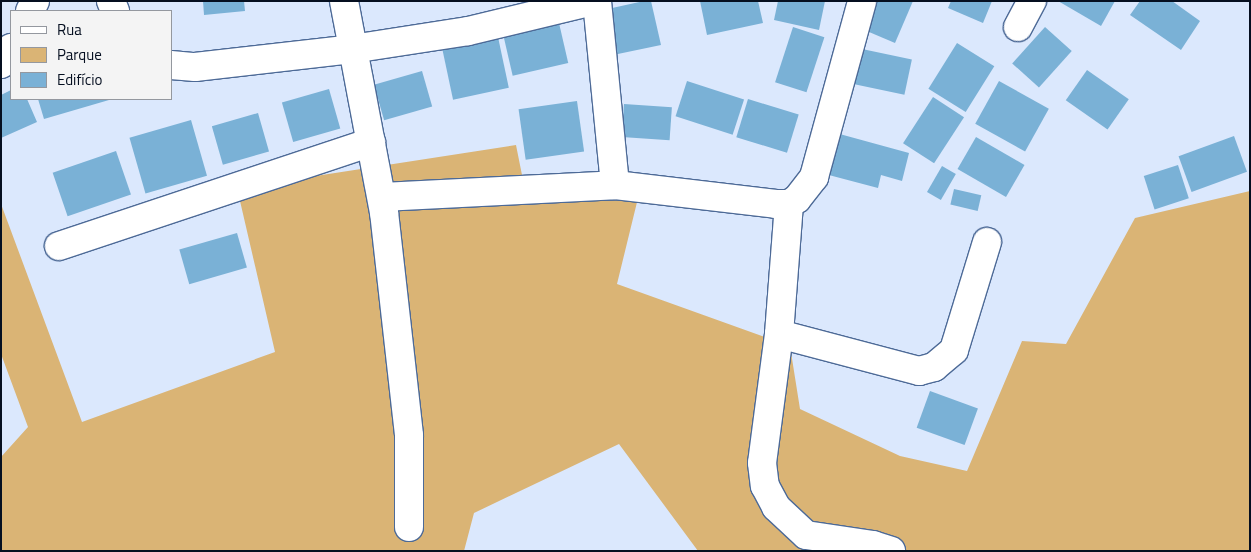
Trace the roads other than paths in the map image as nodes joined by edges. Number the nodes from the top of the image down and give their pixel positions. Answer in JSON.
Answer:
{"nodes":[{"id":1,"x":344,"y":1,"type":"edge"},
{"id":2,"x":595,"y":1,"type":"edge"},
{"id":3,"x":862,"y":1,"type":"edge"},
{"id":4,"x":1032,"y":1,"type":"edge"},
{"id":5,"x":1018,"y":27,"type":"dead end"},
{"id":6,"x":352,"y":49,"type":"junction"},
{"id":7,"x":10,"y":50,"type":"edge"},
{"id":8,"x":1,"y":64,"type":"edge"},
{"id":9,"x":172,"y":65,"type":"edge"},
{"id":10,"x":371,"y":142,"type":"junction"},
{"id":11,"x":615,"y":185,"type":"junction"},
{"id":12,"x":382,"y":197,"type":"junction"},
{"id":13,"x":789,"y":204,"type":"junction"},
{"id":14,"x":987,"y":242,"type":"dead end"},
{"id":15,"x":58,"y":246,"type":"dead end"},
{"id":16,"x":779,"y":334,"type":"junction"},
{"id":17,"x":409,"y":526,"type":"dead end"},
{"id":18,"x":891,"y":551,"type":"edge"}],
"edges":[{"from":1,"to":6,"type":"street"},
{"from":2,"to":6,"type":"street"},
{"from":2,"to":11,"type":"street"},
{"from":3,"to":13,"type":"street"},
{"from":4,"to":5,"type":"street"},
{"from":6,"to":9,"type":"street"},
{"from":6,"to":10,"type":"street"},
{"from":7,"to":8,"type":"street"},
{"from":10,"to":12,"type":"street"},
{"from":10,"to":15,"type":"street"},
{"from":11,"to":12,"type":"street"},
{"from":11,"to":13,"type":"street"},
{"from":12,"to":17,"type":"street"},
{"from":13,"to":16,"type":"street"},
{"from":14,"to":16,"type":"street"},
{"from":16,"to":18,"type":"street"}]}
